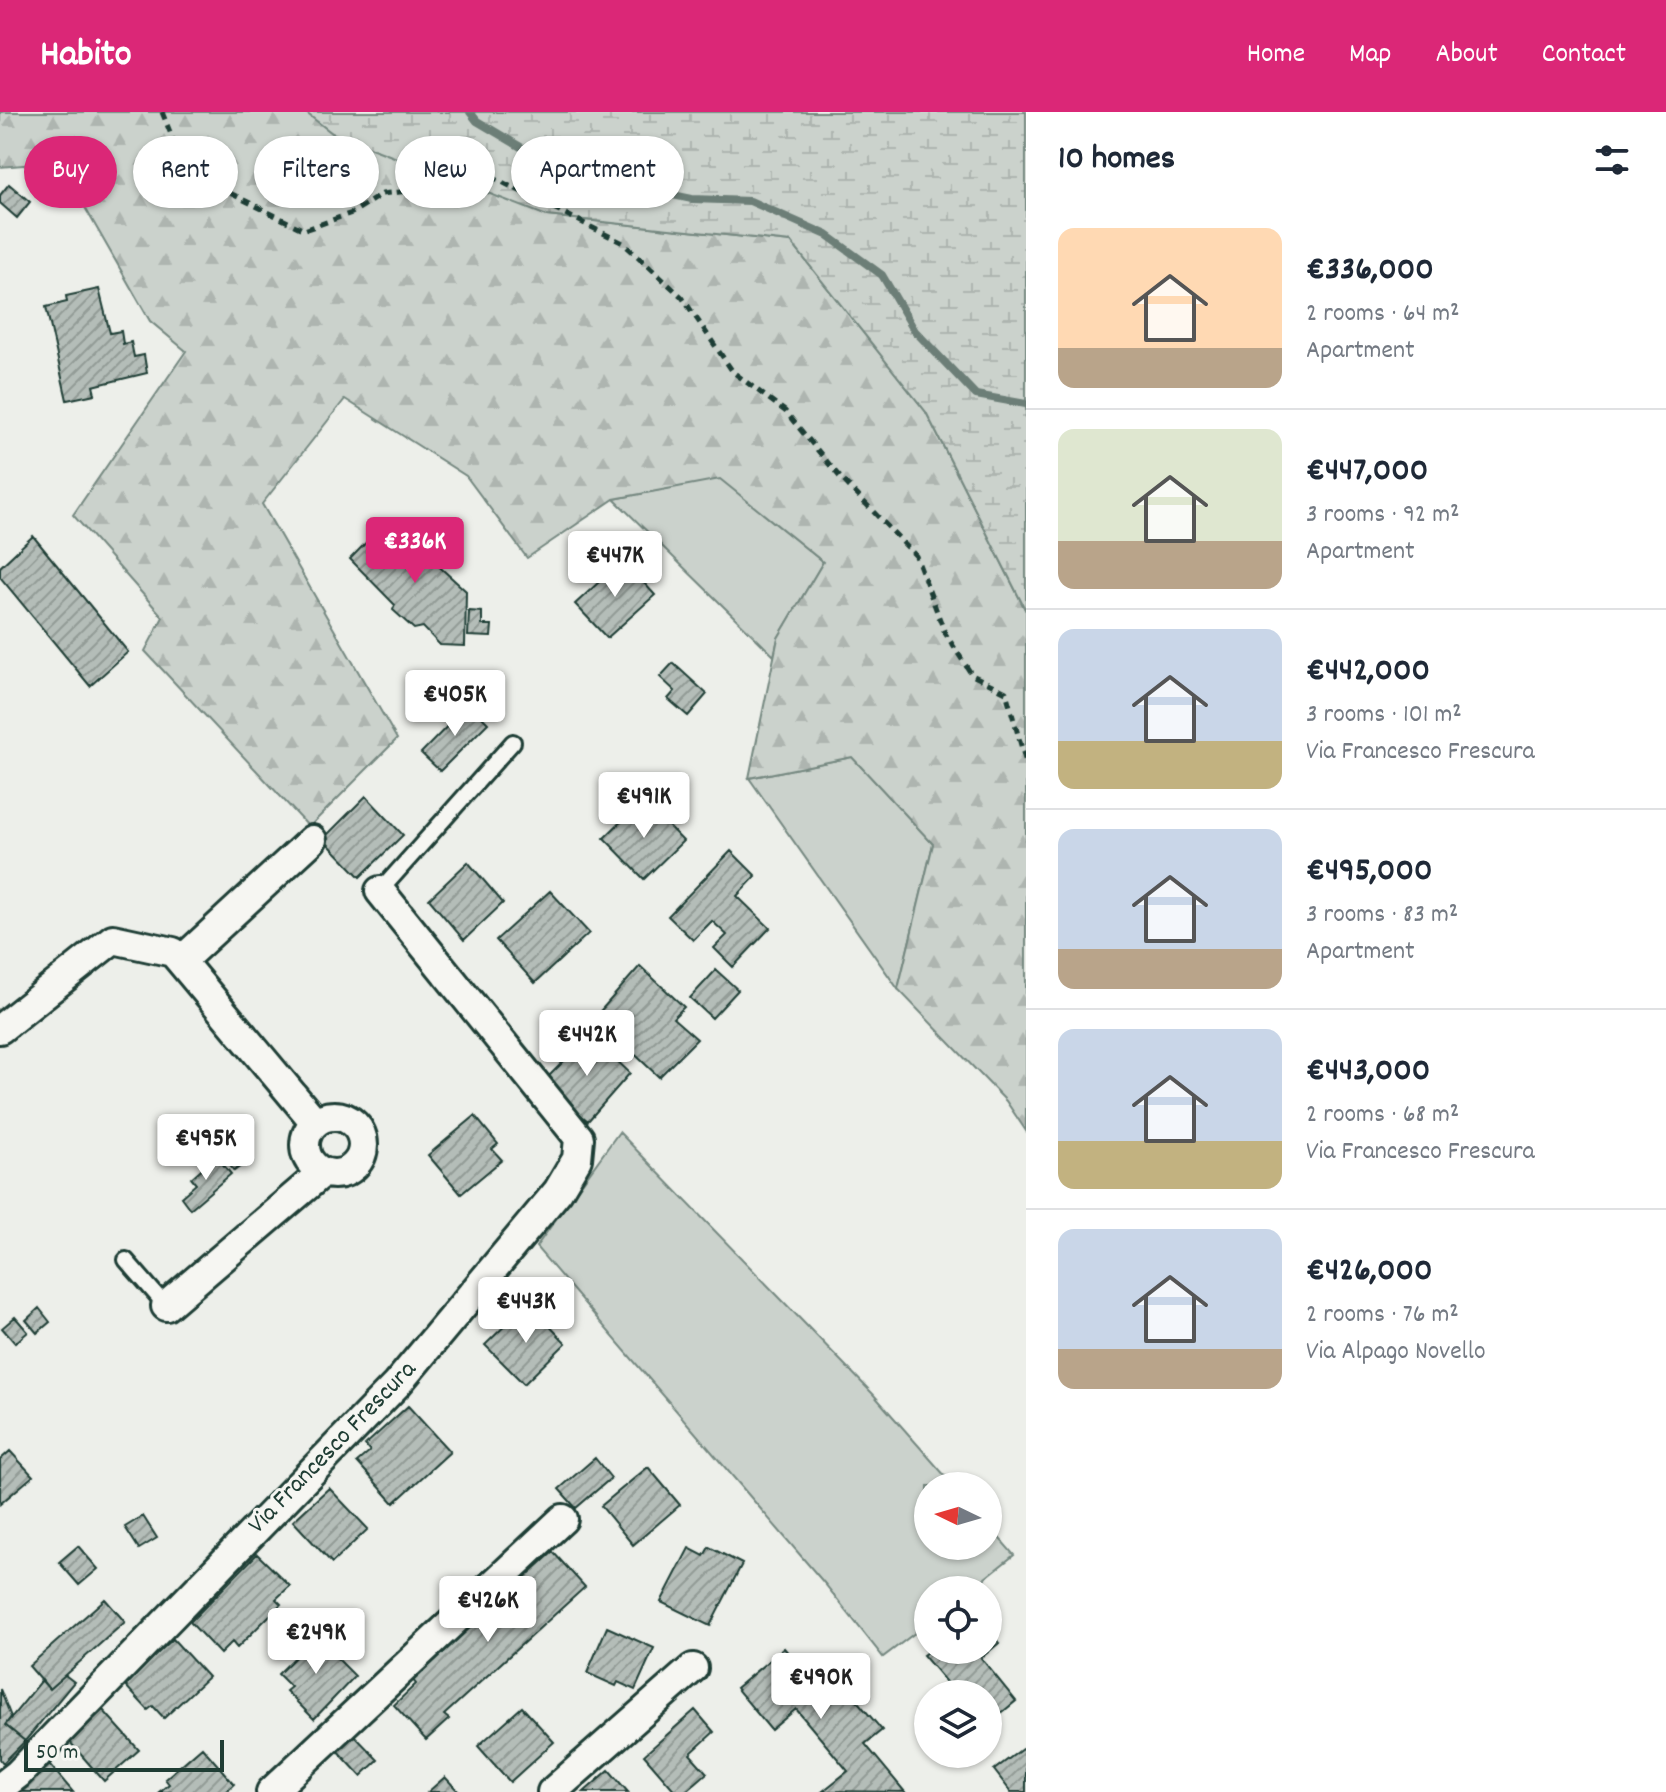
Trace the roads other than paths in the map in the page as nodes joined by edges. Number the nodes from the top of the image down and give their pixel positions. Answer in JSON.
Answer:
{"nodes":[{"id":1,"x":513,"y":742,"type":"dead end"},
{"id":2,"x":312,"y":840,"type":"dead end"},
{"id":3,"x":380,"y":891,"type":"joint"},
{"id":4,"x":181,"y":961,"type":"junction"},
{"id":5,"x":0,"y":1029,"type":"edge"},
{"id":6,"x":315,"y":1122,"type":"junction"},
{"id":7,"x":323,"y":1172,"type":"junction"},
{"id":8,"x":126,"y":1260,"type":"dead end"},
{"id":9,"x":166,"y":1306,"type":"joint"},
{"id":10,"x":563,"y":1519,"type":"dead end"},
{"id":11,"x":693,"y":1668,"type":"dead end"},
{"id":12,"x":0,"y":1788,"type":"edge"},
{"id":13,"x":271,"y":1792,"type":"edge"},
{"id":14,"x":552,"y":1792,"type":"edge"}],
"edges":[{"from":1,"to":3,"type":"lane"},
{"from":2,"to":4,"type":"street"},
{"from":3,"to":12,"type":"street","name":"Via Francesco Frescura"},
{"from":4,"to":5,"type":"street"},
{"from":4,"to":6,"type":"street"},
{"from":6,"to":7,"type":"street"},
{"from":6,"to":7,"type":"street"},
{"from":7,"to":9,"type":"street"},
{"from":8,"to":9,"type":"lane"},
{"from":10,"to":13,"type":"street"},
{"from":11,"to":14,"type":"street"}]}
